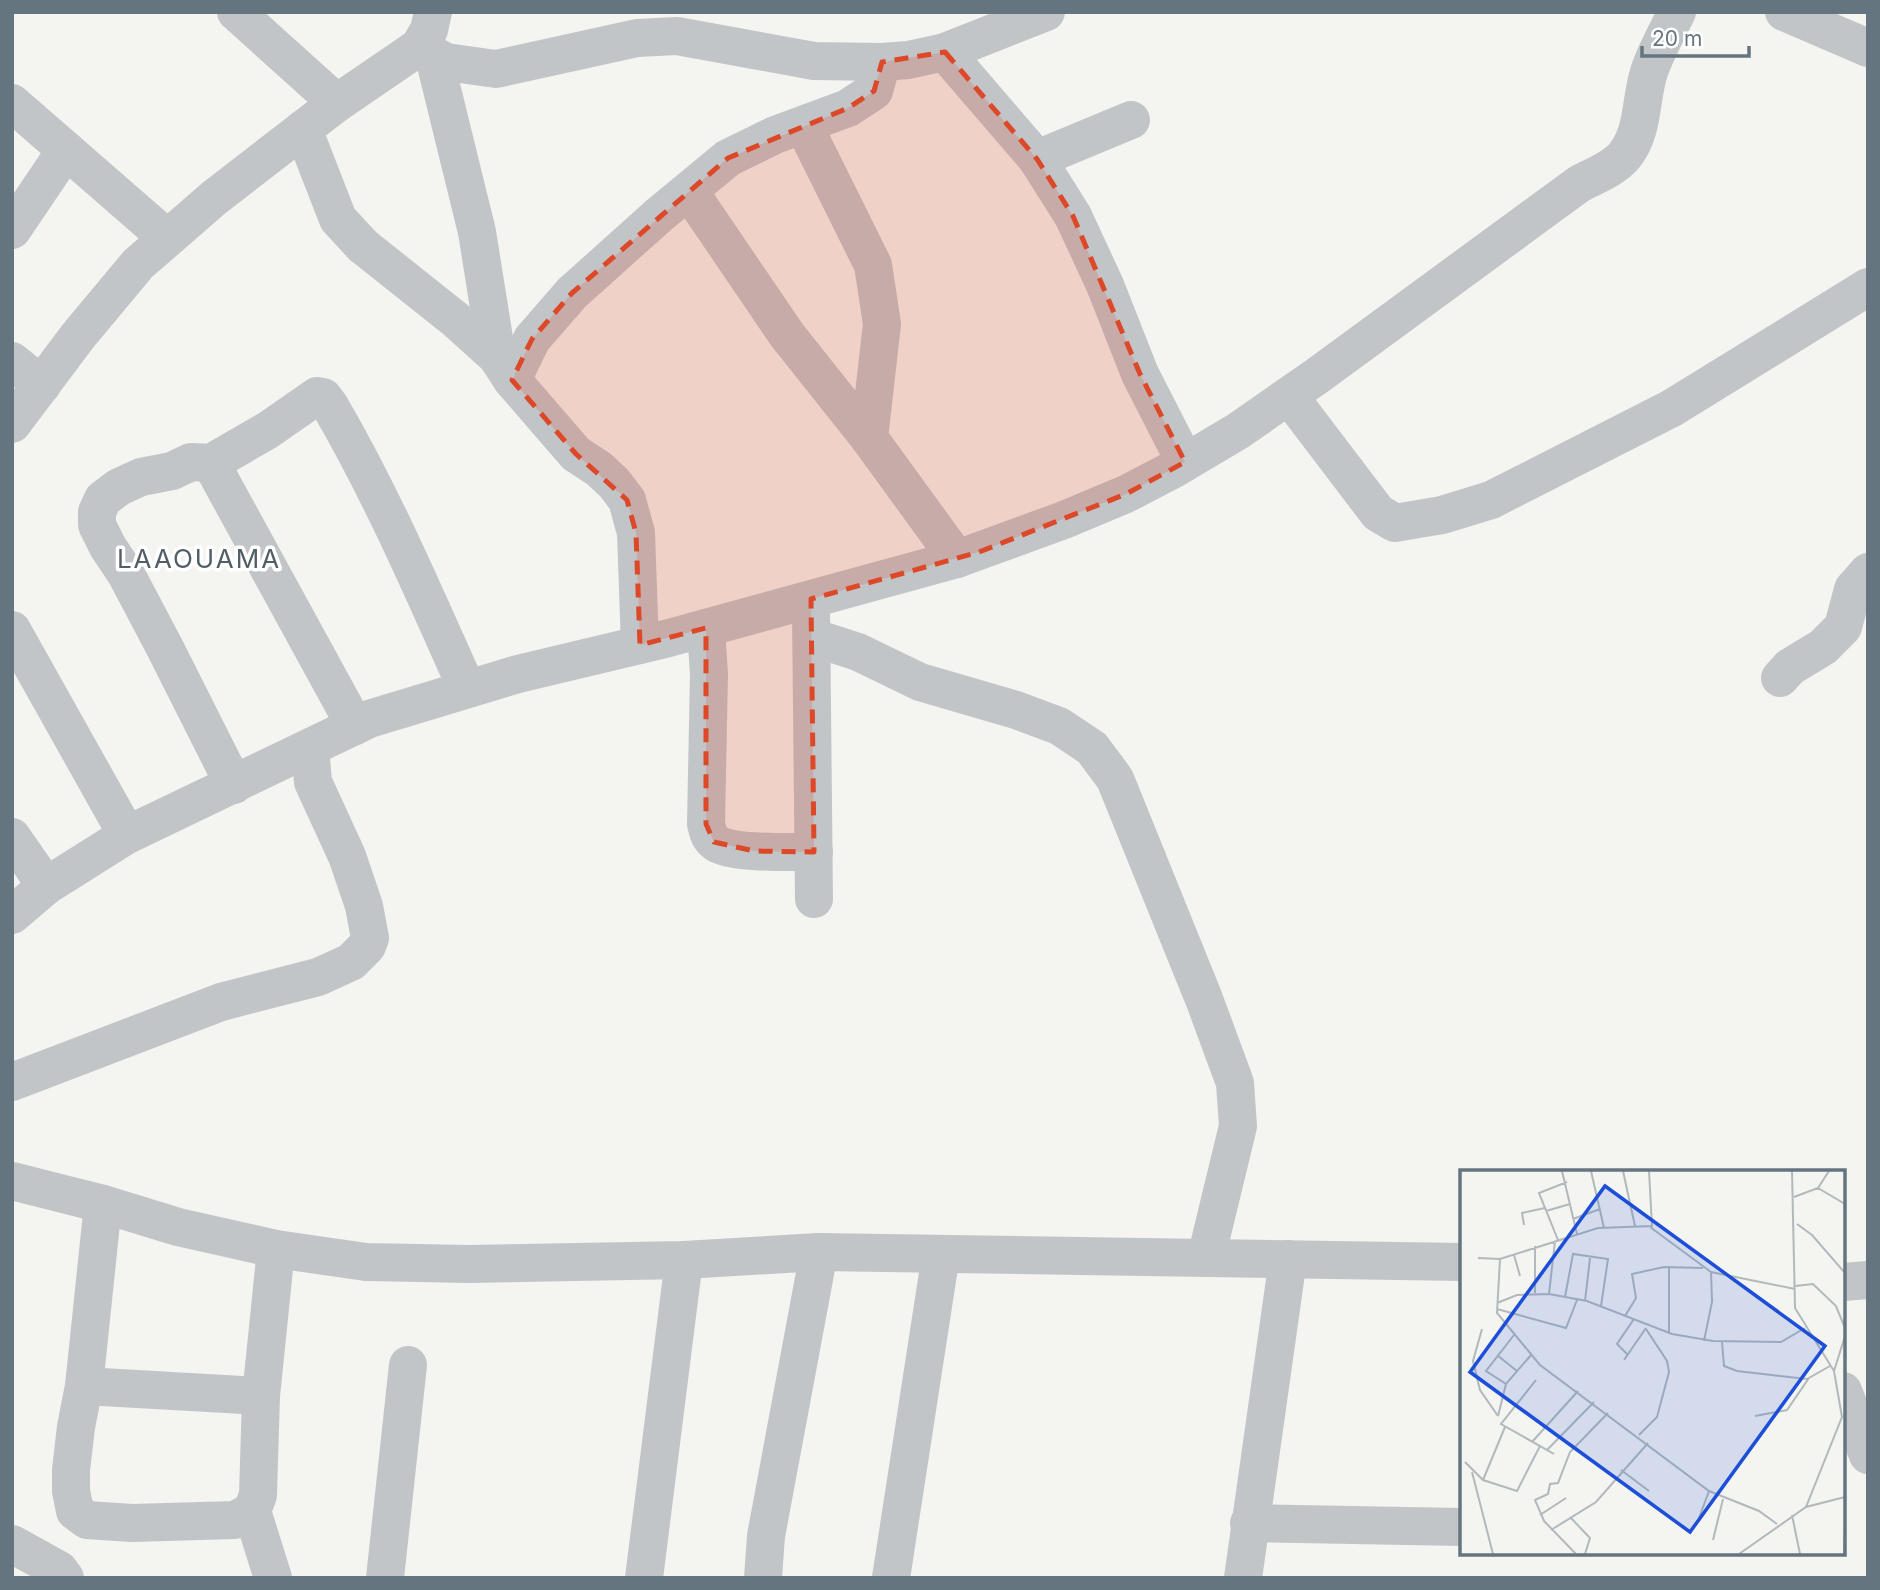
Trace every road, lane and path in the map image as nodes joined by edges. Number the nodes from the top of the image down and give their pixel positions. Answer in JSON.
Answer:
{"nodes":[{"id":1,"x":236,"y":12,"type":"edge"},
{"id":2,"x":433,"y":12,"type":"edge"},
{"id":3,"x":1046,"y":12,"type":"edge"},
{"id":4,"x":1677,"y":12,"type":"edge"},
{"id":5,"x":1784,"y":12,"type":"edge"},
{"id":6,"x":1868,"y":48,"type":"edge"},
{"id":7,"x":426,"y":52,"type":"junction"},
{"id":8,"x":945,"y":52,"type":"junction"},
{"id":9,"x":882,"y":62,"type":"junction"},
{"id":10,"x":12,"y":103,"type":"edge"},
{"id":11,"x":337,"y":103,"type":"junction"},
{"id":12,"x":1132,"y":120,"type":"dead end"},
{"id":13,"x":804,"y":126,"type":"junction"},
{"id":14,"x":303,"y":129,"type":"junction"},
{"id":15,"x":65,"y":150,"type":"junction"},
{"id":16,"x":1037,"y":159,"type":"junction"},
{"id":17,"x":689,"y":191,"type":"junction"},
{"id":18,"x":12,"y":230,"type":"edge"},
{"id":19,"x":167,"y":238,"type":"junction"},
{"id":20,"x":1868,"y":287,"type":"edge"},
{"id":21,"x":12,"y":360,"type":"edge"},
{"id":22,"x":505,"y":368,"type":"junction"},
{"id":23,"x":41,"y":385,"type":"junction"},
{"id":24,"x":1289,"y":396,"type":"junction"},
{"id":25,"x":12,"y":424,"type":"edge"},
{"id":26,"x":869,"y":438,"type":"junction"},
{"id":27,"x":1185,"y":462,"type":"junction"},
{"id":28,"x":211,"y":463,"type":"junction"},
{"id":29,"x":957,"y":559,"type":"junction"},
{"id":30,"x":1868,"y":572,"type":"edge"},
{"id":31,"x":811,"y":599,"type":"junction"},
{"id":32,"x":706,"y":628,"type":"junction"},
{"id":33,"x":12,"y":630,"type":"edge"},
{"id":34,"x":812,"y":637,"type":"junction"},
{"id":35,"x":640,"y":645,"type":"junction"},
{"id":36,"x":1780,"y":678,"type":"dead end"},
{"id":37,"x":467,"y":689,"type":"junction"},
{"id":38,"x":355,"y":726,"type":"junction"},
{"id":39,"x":310,"y":748,"type":"junction"},
{"id":40,"x":234,"y":785,"type":"junction"},
{"id":41,"x":127,"y":835,"type":"junction"},
{"id":42,"x":12,"y":838,"type":"edge"},
{"id":43,"x":814,"y":852,"type":"junction"},
{"id":44,"x":47,"y":886,"type":"junction"},
{"id":45,"x":814,"y":899,"type":"dead end"},
{"id":46,"x":12,"y":915,"type":"edge"},
{"id":47,"x":12,"y":1082,"type":"edge"},
{"id":48,"x":12,"y":1181,"type":"edge"},
{"id":49,"x":103,"y":1204,"type":"junction"},
{"id":50,"x":276,"y":1250,"type":"junction"},
{"id":51,"x":819,"y":1252,"type":"junction"},
{"id":52,"x":942,"y":1254,"type":"junction"},
{"id":53,"x":1206,"y":1258,"type":"junction"},
{"id":54,"x":1288,"y":1259,"type":"junction"},
{"id":55,"x":684,"y":1260,"type":"junction"},
{"id":56,"x":1460,"y":1262,"type":"edge"},
{"id":57,"x":1868,"y":1280,"type":"edge"},
{"id":58,"x":1845,"y":1282,"type":"edge"},
{"id":59,"x":408,"y":1365,"type":"dead end"},
{"id":60,"x":84,"y":1386,"type":"junction"},
{"id":61,"x":261,"y":1396,"type":"junction"},
{"id":62,"x":1845,"y":1396,"type":"edge"},
{"id":63,"x":1868,"y":1455,"type":"edge"},
{"id":64,"x":251,"y":1511,"type":"junction"},
{"id":65,"x":1249,"y":1523,"type":"junction"},
{"id":66,"x":1460,"y":1527,"type":"edge"},
{"id":67,"x":12,"y":1544,"type":"edge"},
{"id":68,"x":65,"y":1578,"type":"edge"},
{"id":69,"x":273,"y":1578,"type":"edge"},
{"id":70,"x":385,"y":1578,"type":"edge"},
{"id":71,"x":645,"y":1578,"type":"edge"},
{"id":72,"x":763,"y":1578,"type":"edge"},
{"id":73,"x":891,"y":1578,"type":"edge"},
{"id":74,"x":1243,"y":1578,"type":"edge"}],
"edges":[{"from":1,"to":11,"type":"street"},
{"from":2,"to":7,"type":"street"},
{"from":3,"to":8,"type":"street"},
{"from":4,"to":24,"type":"street"},
{"from":5,"to":6,"type":"street"},
{"from":7,"to":9,"type":"street"},
{"from":7,"to":11,"type":"street"},
{"from":7,"to":22,"type":"street"},
{"from":8,"to":9,"type":"street"},
{"from":8,"to":16,"type":"street"},
{"from":9,"to":13,"type":"street"},
{"from":10,"to":15,"type":"street"},
{"from":11,"to":14,"type":"street"},
{"from":12,"to":16,"type":"street"},
{"from":13,"to":17,"type":"street"},
{"from":13,"to":26,"type":"street"},
{"from":14,"to":19,"type":"street"},
{"from":14,"to":22,"type":"street"},
{"from":15,"to":18,"type":"street"},
{"from":15,"to":19,"type":"street"},
{"from":16,"to":27,"type":"street"},
{"from":17,"to":22,"type":"street"},
{"from":17,"to":26,"type":"street"},
{"from":19,"to":23,"type":"street"},
{"from":20,"to":24,"type":"street"},
{"from":21,"to":23,"type":"street"},
{"from":22,"to":35,"type":"street"},
{"from":23,"to":25,"type":"street"},
{"from":24,"to":27,"type":"street"},
{"from":26,"to":29,"type":"street"},
{"from":27,"to":29,"type":"street"},
{"from":28,"to":37,"type":"street"},
{"from":28,"to":38,"type":"street"},
{"from":28,"to":40,"type":"street"},
{"from":29,"to":31,"type":"street"},
{"from":30,"to":36,"type":"street"},
{"from":31,"to":32,"type":"street"},
{"from":31,"to":34,"type":"street"},
{"from":32,"to":35,"type":"street"},
{"from":32,"to":43,"type":"street"},
{"from":33,"to":41,"type":"street"},
{"from":34,"to":43,"type":"street"},
{"from":34,"to":53,"type":"street"},
{"from":35,"to":37,"type":"street"},
{"from":37,"to":38,"type":"street"},
{"from":38,"to":39,"type":"street"},
{"from":39,"to":40,"type":"street"},
{"from":39,"to":47,"type":"street"},
{"from":40,"to":41,"type":"street"},
{"from":41,"to":44,"type":"street"},
{"from":42,"to":44,"type":"street"},
{"from":43,"to":45,"type":"street"},
{"from":44,"to":46,"type":"street"},
{"from":48,"to":49,"type":"street"},
{"from":49,"to":50,"type":"street"},
{"from":49,"to":60,"type":"street"},
{"from":50,"to":55,"type":"street"},
{"from":50,"to":61,"type":"street"},
{"from":51,"to":52,"type":"street"},
{"from":51,"to":55,"type":"street"},
{"from":51,"to":72,"type":"street"},
{"from":52,"to":53,"type":"street"},
{"from":52,"to":73,"type":"street"},
{"from":53,"to":54,"type":"street"},
{"from":54,"to":56,"type":"street"},
{"from":54,"to":65,"type":"street"},
{"from":55,"to":71,"type":"street"},
{"from":57,"to":58,"type":"street"},
{"from":59,"to":70,"type":"street"},
{"from":60,"to":61,"type":"street"},
{"from":60,"to":64,"type":"street"},
{"from":61,"to":64,"type":"street"},
{"from":62,"to":63,"type":"street"},
{"from":64,"to":69,"type":"street"},
{"from":65,"to":66,"type":"street"},
{"from":65,"to":74,"type":"street"},
{"from":67,"to":68,"type":"street"}]}
